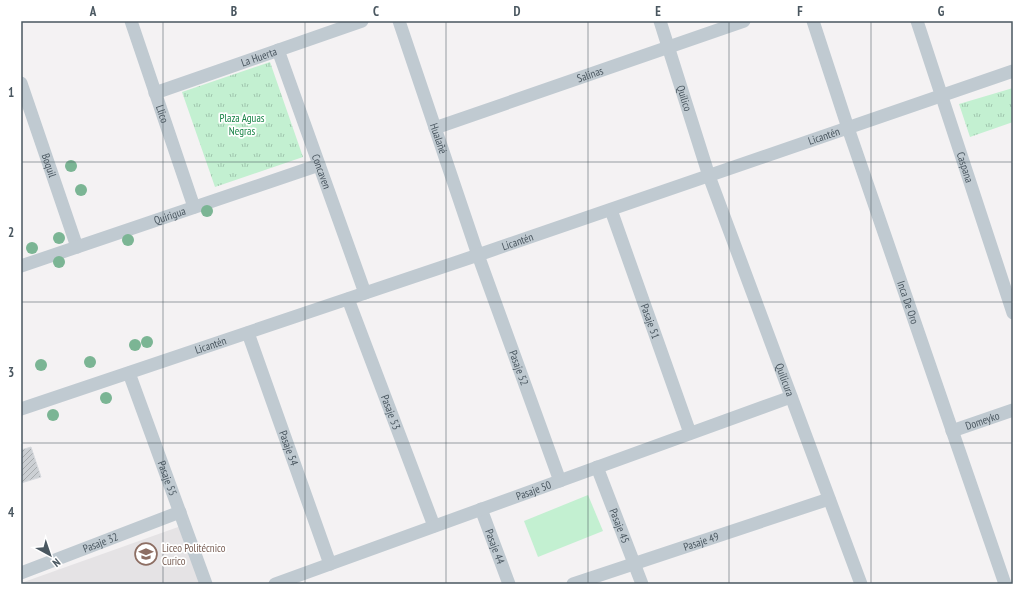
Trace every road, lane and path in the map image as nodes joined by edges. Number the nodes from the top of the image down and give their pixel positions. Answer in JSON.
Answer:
{"nodes":[{"id":1,"x":131,"y":21,"type":"edge"},
{"id":2,"x":362,"y":21,"type":"edge"},
{"id":3,"x":399,"y":21,"type":"edge"},
{"id":4,"x":660,"y":21,"type":"edge"},
{"id":5,"x":744,"y":21,"type":"edge"},
{"id":6,"x":813,"y":21,"type":"edge"},
{"id":7,"x":916,"y":21,"type":"edge"},
{"id":8,"x":669,"y":47,"type":"junction"},
{"id":9,"x":278,"y":50,"type":"junction"},
{"id":10,"x":1013,"y":71,"type":"edge"},
{"id":11,"x":21,"y":83,"type":"edge"},
{"id":12,"x":155,"y":93,"type":"junction"},
{"id":13,"x":941,"y":96,"type":"junction"},
{"id":14,"x":435,"y":128,"type":"junction"},
{"id":15,"x":848,"y":128,"type":"junction"},
{"id":16,"x":319,"y":165,"type":"junction"},
{"id":17,"x":709,"y":176,"type":"junction"},
{"id":18,"x":194,"y":207,"type":"junction"},
{"id":19,"x":610,"y":210,"type":"junction"},
{"id":20,"x":77,"y":247,"type":"junction"},
{"id":21,"x":478,"y":255,"type":"junction"},
{"id":22,"x":21,"y":266,"type":"edge"},
{"id":23,"x":365,"y":293,"type":"junction"},
{"id":24,"x":348,"y":299,"type":"junction"},
{"id":25,"x":1013,"y":313,"type":"edge"},
{"id":26,"x":248,"y":333,"type":"junction"},
{"id":27,"x":129,"y":373,"type":"junction"},
{"id":28,"x":791,"y":397,"type":"junction"},
{"id":29,"x":21,"y":409,"type":"edge"},
{"id":30,"x":1013,"y":410,"type":"edge"},
{"id":31,"x":952,"y":431,"type":"junction"},
{"id":32,"x":690,"y":433,"type":"junction"},
{"id":33,"x":597,"y":467,"type":"junction"},
{"id":34,"x":560,"y":481,"type":"junction"},
{"id":35,"x":829,"y":498,"type":"junction"},
{"id":36,"x":480,"y":509,"type":"junction"},
{"id":37,"x":180,"y":512,"type":"junction"},
{"id":38,"x":434,"y":526,"type":"junction"},
{"id":39,"x":330,"y":564,"type":"junction"},
{"id":40,"x":634,"y":564,"type":"junction"},
{"id":41,"x":21,"y":573,"type":"edge"},
{"id":42,"x":206,"y":584,"type":"edge"},
{"id":43,"x":275,"y":584,"type":"edge"},
{"id":44,"x":509,"y":584,"type":"edge"},
{"id":45,"x":573,"y":584,"type":"edge"},
{"id":46,"x":642,"y":584,"type":"edge"},
{"id":47,"x":861,"y":584,"type":"edge"},
{"id":48,"x":1005,"y":584,"type":"edge"}],
"edges":[{"from":1,"to":12,"type":"street","name":"Llico"},
{"from":2,"to":9,"type":"street","name":"La Huerta"},
{"from":3,"to":14,"type":"street","name":"Hualañé"},
{"from":4,"to":8,"type":"street","name":"Quilico"},
{"from":5,"to":8,"type":"street","name":"Salinas"},
{"from":6,"to":15,"type":"street","name":"Inca De Oro"},
{"from":7,"to":13,"type":"street","name":"Caspana"},
{"from":8,"to":14,"type":"street","name":"Salinas"},
{"from":8,"to":17,"type":"street","name":"Quilico"},
{"from":9,"to":12,"type":"street","name":"La Huerta"},
{"from":9,"to":16,"type":"street","name":"Concaven"},
{"from":10,"to":13,"type":"street","name":"Licantén"},
{"from":11,"to":20,"type":"street","name":"Boquil"},
{"from":12,"to":18,"type":"street","name":"Llico"},
{"from":13,"to":15,"type":"street","name":"Licantén"},
{"from":13,"to":25,"type":"street","name":"Caspana"},
{"from":14,"to":21,"type":"street","name":"Hualañé"},
{"from":15,"to":17,"type":"street","name":"Licantén"},
{"from":15,"to":31,"type":"street","name":"Inca De Oro"},
{"from":16,"to":18,"type":"street","name":"Quirigua"},
{"from":16,"to":23,"type":"street","name":"Concaven"},
{"from":17,"to":19,"type":"street","name":"Licantén"},
{"from":17,"to":28,"type":"street","name":"Quilicura"},
{"from":18,"to":20,"type":"street","name":"Quirigua"},
{"from":19,"to":21,"type":"street","name":"Licantén"},
{"from":19,"to":32,"type":"street","name":"Pasaje 51"},
{"from":20,"to":22,"type":"street","name":"Quirigua"},
{"from":21,"to":23,"type":"street","name":"Licantén"},
{"from":21,"to":34,"type":"street","name":"Pasaje 52"},
{"from":23,"to":24,"type":"street","name":"Licantén"},
{"from":24,"to":26,"type":"street","name":"Licantén"},
{"from":24,"to":38,"type":"street","name":"Pasaje 53"},
{"from":26,"to":27,"type":"street","name":"Licantén"},
{"from":26,"to":39,"type":"street","name":"Pasaje 54"},
{"from":27,"to":29,"type":"street","name":"Licantén"},
{"from":27,"to":37,"type":"street","name":"Pasaje 55"},
{"from":28,"to":32,"type":"street","name":"Pasaje 50"},
{"from":28,"to":35,"type":"street","name":"Quilicura"},
{"from":30,"to":31,"type":"street","name":"Domeyko"},
{"from":31,"to":48,"type":"street","name":"Inca De Oro"},
{"from":32,"to":33,"type":"street","name":"Pasaje 50"},
{"from":33,"to":34,"type":"street","name":"Pasaje 50"},
{"from":33,"to":40,"type":"street","name":"Pasaje 45"},
{"from":34,"to":36,"type":"street","name":"Pasaje 50"},
{"from":35,"to":40,"type":"street","name":"Pasaje 49"},
{"from":35,"to":47,"type":"street","name":"Quilicura"},
{"from":36,"to":38,"type":"street","name":"Pasaje 50"},
{"from":36,"to":44,"type":"street","name":"Pasaje 44"},
{"from":37,"to":41,"type":"street","name":"Pasaje 32"},
{"from":37,"to":42,"type":"street","name":"Pasaje 55"},
{"from":38,"to":39,"type":"street","name":"Pasaje 50"},
{"from":39,"to":43,"type":"street","name":"Pasaje 50"},
{"from":40,"to":45,"type":"street","name":"Pasaje 49"},
{"from":40,"to":46,"type":"street","name":"Pasaje 45"}]}
